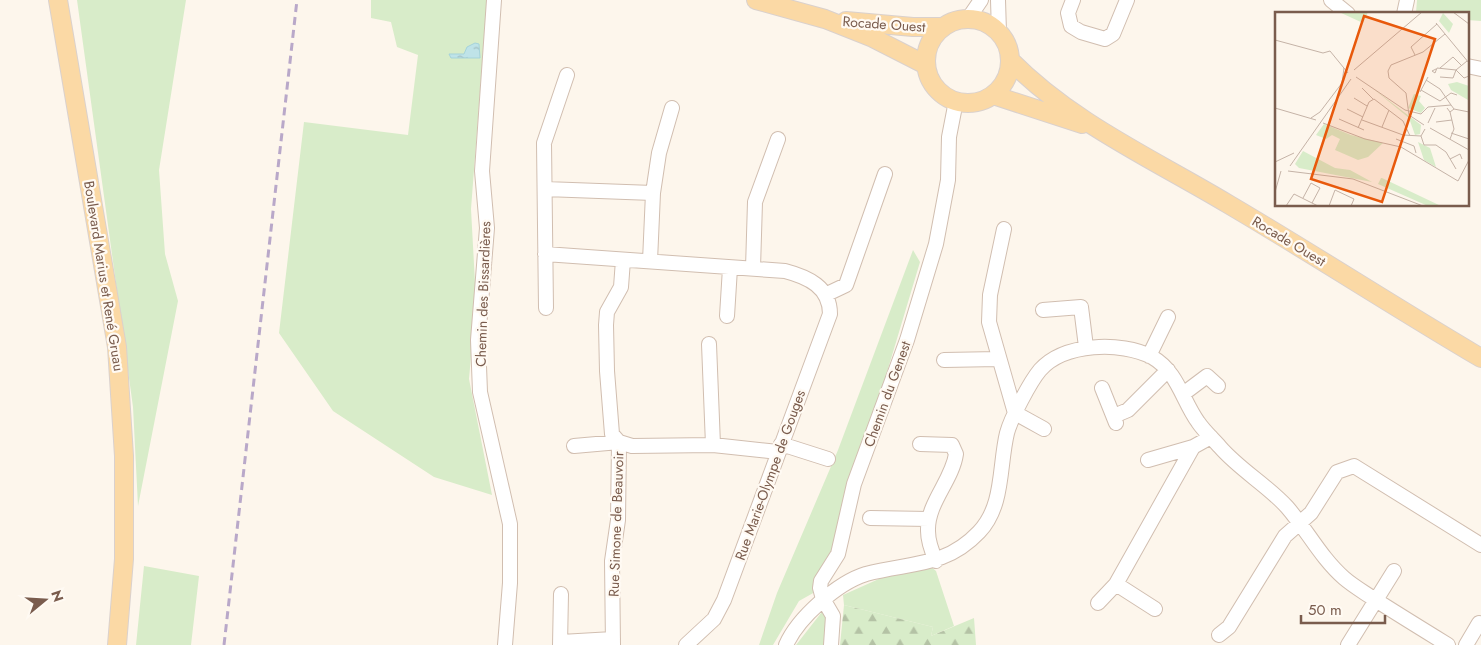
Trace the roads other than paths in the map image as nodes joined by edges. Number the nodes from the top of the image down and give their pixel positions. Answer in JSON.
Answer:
{"nodes":[{"id":1,"x":58,"y":0,"type":"edge"},
{"id":2,"x":494,"y":0,"type":"edge"},
{"id":3,"x":756,"y":0,"type":"edge"},
{"id":4,"x":981,"y":0,"type":"edge"},
{"id":5,"x":998,"y":0,"type":"edge"},
{"id":6,"x":1073,"y":0,"type":"edge"},
{"id":7,"x":1127,"y":0,"type":"edge"},
{"id":8,"x":1331,"y":0,"type":"edge"},
{"id":9,"x":1346,"y":12,"type":"edge"},
{"id":10,"x":968,"y":18,"type":"junction"},
{"id":11,"x":826,"y":19,"type":"junction"},
{"id":12,"x":942,"y":27,"type":"junction"},
{"id":13,"x":999,"y":32,"type":"junction"},
{"id":14,"x":1010,"y":60,"type":"junction"},
{"id":15,"x":926,"y":65,"type":"junction"},
{"id":16,"x":1468,"y":66,"type":"edge"},
{"id":17,"x":1481,"y":69,"type":"edge"},
{"id":18,"x":567,"y":75,"type":"dead end"},
{"id":19,"x":993,"y":95,"type":"junction"},
{"id":20,"x":956,"y":101,"type":"junction"},
{"id":21,"x":672,"y":108,"type":"dead end"},
{"id":22,"x":1094,"y":128,"type":"junction"},
{"id":23,"x":778,"y":139,"type":"dead end"},
{"id":24,"x":886,"y":174,"type":"dead end"},
{"id":25,"x":545,"y":189,"type":"junction"},
{"id":26,"x":653,"y":193,"type":"junction"},
{"id":27,"x":1004,"y":229,"type":"dead end"},
{"id":28,"x":545,"y":254,"type":"junction"},
{"id":29,"x":623,"y":260,"type":"junction"},
{"id":30,"x":650,"y":261,"type":"junction"},
{"id":31,"x":730,"y":268,"type":"junction"},
{"id":32,"x":753,"y":268,"type":"junction"},
{"id":33,"x":827,"y":294,"type":"junction"},
{"id":34,"x":546,"y":308,"type":"dead end"},
{"id":35,"x":1043,"y":310,"type":"dead end"},
{"id":36,"x":727,"y":316,"type":"dead end"},
{"id":37,"x":1168,"y":317,"type":"dead end"},
{"id":38,"x":709,"y":344,"type":"dead end"},
{"id":39,"x":1086,"y":347,"type":"junction"},
{"id":40,"x":1149,"y":356,"type":"junction"},
{"id":41,"x":1481,"y":358,"type":"edge"},
{"id":42,"x":998,"y":359,"type":"junction"},
{"id":43,"x":944,"y":360,"type":"dead end"},
{"id":44,"x":1168,"y":370,"type":"junction"},
{"id":45,"x":1218,"y":386,"type":"dead end"},
{"id":46,"x":1102,"y":388,"type":"dead end"},
{"id":47,"x":1183,"y":394,"type":"junction"},
{"id":48,"x":1015,"y":413,"type":"junction"},
{"id":49,"x":1044,"y":429,"type":"dead end"},
{"id":50,"x":1211,"y":437,"type":"junction"},
{"id":51,"x":619,"y":442,"type":"junction"},
{"id":52,"x":920,"y":444,"type":"dead end"},
{"id":53,"x":713,"y":445,"type":"junction"},
{"id":54,"x":574,"y":446,"type":"dead end"},
{"id":55,"x":1194,"y":447,"type":"junction"},
{"id":56,"x":779,"y":448,"type":"junction"},
{"id":57,"x":828,"y":459,"type":"dead end"},
{"id":58,"x":1148,"y":460,"type":"dead end"},
{"id":59,"x":870,"y":518,"type":"dead end"},
{"id":60,"x":930,"y":519,"type":"junction"},
{"id":61,"x":1299,"y":524,"type":"junction"},
{"id":62,"x":1481,"y":545,"type":"edge"},
{"id":63,"x":936,"y":561,"type":"junction"},
{"id":64,"x":1394,"y":571,"type":"dead end"},
{"id":65,"x":1116,"y":584,"type":"junction"},
{"id":66,"x":561,"y":594,"type":"dead end"},
{"id":67,"x":823,"y":599,"type":"junction"},
{"id":68,"x":1376,"y":600,"type":"junction"},
{"id":69,"x":1098,"y":603,"type":"dead end"},
{"id":70,"x":1154,"y":609,"type":"dead end"},
{"id":71,"x":1480,"y":623,"type":"dead end"},
{"id":72,"x":1219,"y":635,"type":"dead end"},
{"id":73,"x":613,"y":642,"type":"edge"},
{"id":74,"x":560,"y":643,"type":"edge"},
{"id":75,"x":117,"y":645,"type":"edge"},
{"id":76,"x":505,"y":645,"type":"edge"},
{"id":77,"x":686,"y":645,"type":"edge"},
{"id":78,"x":786,"y":645,"type":"edge"},
{"id":79,"x":832,"y":645,"type":"edge"},
{"id":80,"x":1348,"y":645,"type":"edge"},
{"id":81,"x":1448,"y":645,"type":"edge"},
{"id":82,"x":1466,"y":645,"type":"edge"}],
"edges":[{"from":1,"to":75,"type":"main road","name":"Boulevard Marius et René Gruau"},
{"from":2,"to":76,"type":"street","name":"Chemin des Bissardières"},
{"from":3,"to":11,"type":"main road","name":"Rocade Ouest"},
{"from":4,"to":10,"type":"street"},
{"from":5,"to":13,"type":"street"},
{"from":6,"to":7,"type":"street"},
{"from":8,"to":9,"type":"street"},
{"from":10,"to":12,"type":"main road"},
{"from":10,"to":13,"type":"main road"},
{"from":11,"to":12,"type":"main road","name":"Rocade Ouest"},
{"from":11,"to":15,"type":"main road","name":"Rocade Ouest"},
{"from":12,"to":15,"type":"main road"},
{"from":13,"to":14,"type":"main road"},
{"from":14,"to":19,"type":"main road"},
{"from":14,"to":22,"type":"main road","name":"Rocade Ouest"},
{"from":15,"to":20,"type":"main road"},
{"from":16,"to":17,"type":"street"},
{"from":18,"to":25,"type":"street"},
{"from":19,"to":20,"type":"main road"},
{"from":19,"to":22,"type":"main road","name":"Rocade Ouest"},
{"from":20,"to":67,"type":"street","name":"Chemin du Genest"},
{"from":21,"to":26,"type":"street"},
{"from":22,"to":41,"type":"main road","name":"Rocade Ouest"},
{"from":23,"to":32,"type":"street"},
{"from":24,"to":33,"type":"street"},
{"from":25,"to":26,"type":"street"},
{"from":25,"to":28,"type":"street"},
{"from":26,"to":30,"type":"street"},
{"from":27,"to":42,"type":"street"},
{"from":28,"to":29,"type":"street"},
{"from":28,"to":34,"type":"street"},
{"from":29,"to":30,"type":"street"},
{"from":29,"to":51,"type":"street","name":"Rue Simone de Beauvoir"},
{"from":30,"to":31,"type":"street"},
{"from":31,"to":32,"type":"street"},
{"from":31,"to":36,"type":"street"},
{"from":32,"to":33,"type":"street"},
{"from":33,"to":56,"type":"street","name":"Rue Marie-Olympe de Gouges"},
{"from":35,"to":39,"type":"street"},
{"from":37,"to":40,"type":"street"},
{"from":38,"to":53,"type":"street"},
{"from":39,"to":40,"type":"street"},
{"from":39,"to":48,"type":"street"},
{"from":40,"to":44,"type":"street"},
{"from":42,"to":43,"type":"street"},
{"from":42,"to":48,"type":"street"},
{"from":44,"to":46,"type":"street"},
{"from":44,"to":47,"type":"street"},
{"from":45,"to":47,"type":"street"},
{"from":47,"to":50,"type":"street"},
{"from":48,"to":49,"type":"street"},
{"from":48,"to":63,"type":"street"},
{"from":50,"to":55,"type":"street"},
{"from":50,"to":61,"type":"street"},
{"from":51,"to":53,"type":"street"},
{"from":51,"to":54,"type":"street"},
{"from":51,"to":73,"type":"street","name":"Rue Simone de Beauvoir"},
{"from":52,"to":60,"type":"street"},
{"from":53,"to":56,"type":"street"},
{"from":55,"to":58,"type":"street"},
{"from":55,"to":65,"type":"street"},
{"from":56,"to":57,"type":"street"},
{"from":56,"to":77,"type":"street","name":"Rue Marie-Olympe de Gouges"},
{"from":59,"to":60,"type":"street"},
{"from":60,"to":63,"type":"street"},
{"from":61,"to":62,"type":"street"},
{"from":61,"to":68,"type":"street"},
{"from":61,"to":72,"type":"street"},
{"from":63,"to":67,"type":"street"},
{"from":64,"to":68,"type":"street"},
{"from":65,"to":69,"type":"street"},
{"from":65,"to":70,"type":"street"},
{"from":66,"to":74,"type":"street"},
{"from":67,"to":78,"type":"street"},
{"from":67,"to":79,"type":"street","name":"Chemin du Genest"},
{"from":68,"to":80,"type":"street"},
{"from":68,"to":81,"type":"street"},
{"from":71,"to":82,"type":"street"},
{"from":73,"to":74,"type":"street"}]}
